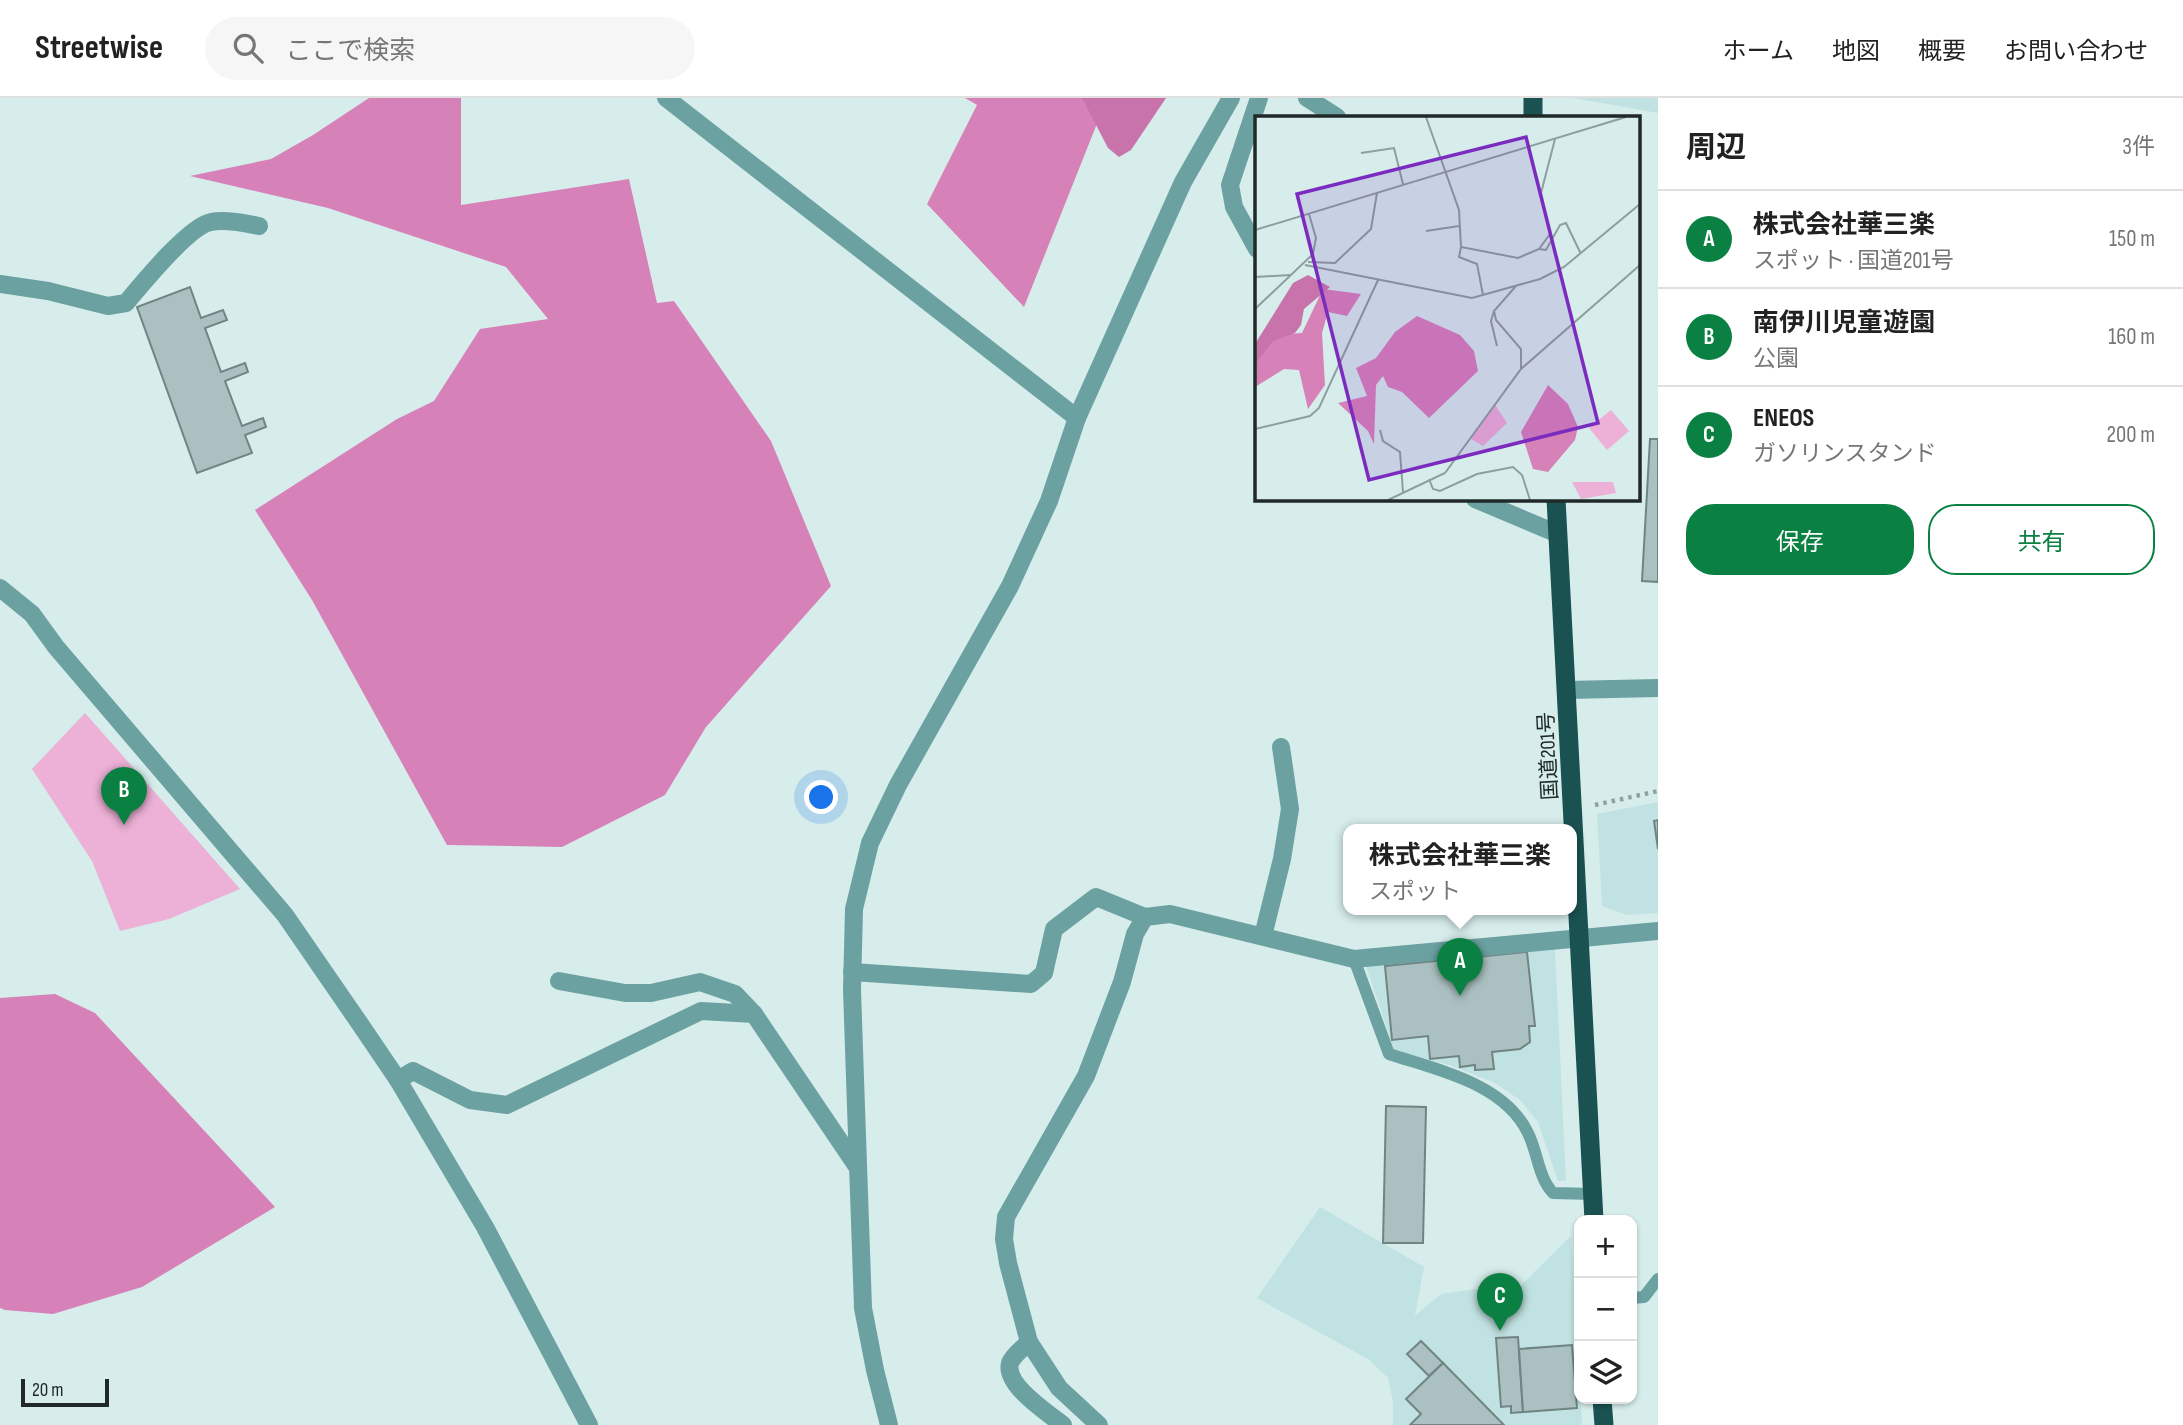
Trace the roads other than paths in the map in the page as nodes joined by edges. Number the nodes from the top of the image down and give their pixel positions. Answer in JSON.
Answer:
{"nodes":[{"id":1,"x":666,"y":98,"type":"edge"},
{"id":2,"x":1231,"y":98,"type":"edge"},
{"id":3,"x":1259,"y":98,"type":"edge"},
{"id":4,"x":1307,"y":98,"type":"edge"},
{"id":5,"x":1532,"y":98,"type":"edge"},
{"id":6,"x":1335,"y":116,"type":"edge"},
{"id":7,"x":1534,"y":116,"type":"edge"},
{"id":8,"x":259,"y":226,"type":"dead end"},
{"id":9,"x":1255,"y":245,"type":"edge"},
{"id":10,"x":0,"y":284,"type":"edge"},
{"id":11,"x":1077,"y":418,"type":"junction"},
{"id":12,"x":1477,"y":500,"type":"edge"},
{"id":13,"x":1556,"y":500,"type":"edge"},
{"id":14,"x":1558,"y":534,"type":"junction"},
{"id":15,"x":0,"y":588,"type":"edge"},
{"id":16,"x":1658,"y":688,"type":"edge"},
{"id":17,"x":1567,"y":690,"type":"junction"},
{"id":18,"x":1281,"y":747,"type":"dead end"},
{"id":19,"x":1574,"y":824,"type":"edge"},
{"id":20,"x":1577,"y":884,"type":"edge"},
{"id":21,"x":1145,"y":917,"type":"junction"},
{"id":22,"x":1658,"y":931,"type":"edge"},
{"id":23,"x":1263,"y":936,"type":"junction"},
{"id":24,"x":1580,"y":940,"type":"junction"},
{"id":25,"x":1354,"y":959,"type":"junction"},
{"id":26,"x":852,"y":972,"type":"junction"},
{"id":27,"x":559,"y":981,"type":"dead end"},
{"id":28,"x":754,"y":1014,"type":"junction"},
{"id":29,"x":398,"y":1080,"type":"junction"},
{"id":30,"x":858,"y":1169,"type":"junction"},
{"id":31,"x":1593,"y":1194,"type":"junction"},
{"id":32,"x":1594,"y":1215,"type":"edge"},
{"id":33,"x":1658,"y":1279,"type":"edge"},
{"id":34,"x":1637,"y":1298,"type":"edge"},
{"id":35,"x":1029,"y":1342,"type":"junction"},
{"id":36,"x":1602,"y":1404,"type":"edge"},
{"id":37,"x":589,"y":1425,"type":"edge"},
{"id":38,"x":889,"y":1425,"type":"edge"},
{"id":39,"x":1063,"y":1425,"type":"edge"},
{"id":40,"x":1099,"y":1425,"type":"edge"},
{"id":41,"x":1604,"y":1425,"type":"edge"}],
"edges":[{"from":1,"to":11,"type":"street"},
{"from":2,"to":11,"type":"street"},
{"from":3,"to":9,"type":"street"},
{"from":4,"to":6,"type":"street"},
{"from":5,"to":7,"type":"highway"},
{"from":8,"to":10,"type":"street"},
{"from":11,"to":26,"type":"street"},
{"from":12,"to":14,"type":"street"},
{"from":13,"to":14,"type":"highway","name":"国道201号"},
{"from":14,"to":17,"type":"highway","name":"国道201号"},
{"from":15,"to":29,"type":"street"},
{"from":16,"to":17,"type":"street"},
{"from":17,"to":19,"type":"highway","name":"国道201号"},
{"from":18,"to":23,"type":"street"},
{"from":20,"to":24,"type":"highway","name":"国道201号"},
{"from":21,"to":23,"type":"street"},
{"from":21,"to":26,"type":"street"},
{"from":21,"to":35,"type":"street"},
{"from":22,"to":24,"type":"street"},
{"from":23,"to":25,"type":"street"},
{"from":24,"to":25,"type":"street"},
{"from":24,"to":31,"type":"highway","name":"国道201号"},
{"from":25,"to":31,"type":"lane"},
{"from":26,"to":30,"type":"street"},
{"from":27,"to":28,"type":"street"},
{"from":28,"to":29,"type":"street"},
{"from":28,"to":30,"type":"street"},
{"from":29,"to":37,"type":"street"},
{"from":30,"to":38,"type":"street"},
{"from":31,"to":32,"type":"highway","name":"国道201号"},
{"from":33,"to":34,"type":"lane"},
{"from":35,"to":39,"type":"street"},
{"from":35,"to":40,"type":"street"},
{"from":36,"to":41,"type":"highway"}]}
